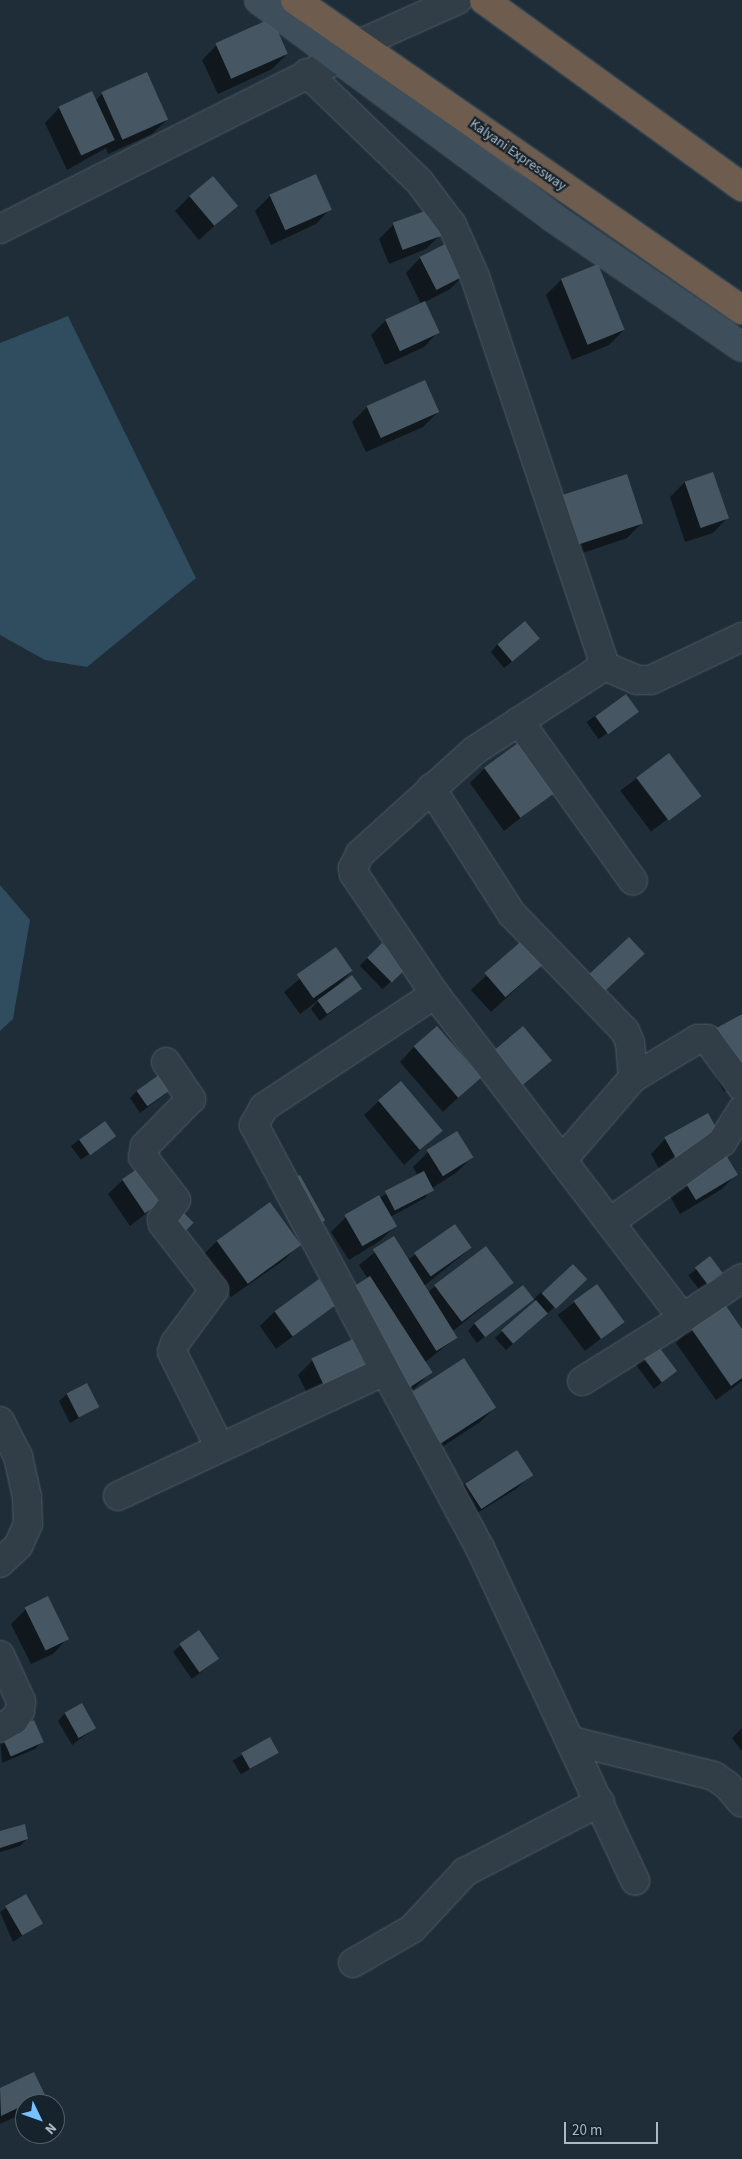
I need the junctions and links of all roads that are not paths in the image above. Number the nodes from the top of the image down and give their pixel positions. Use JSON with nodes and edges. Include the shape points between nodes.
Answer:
{"nodes":[{"id":1,"x":259,"y":0,"type":"edge"},
{"id":2,"x":295,"y":0,"type":"edge"},
{"id":3,"x":458,"y":0,"type":"edge"},
{"id":4,"x":484,"y":0,"type":"edge"},
{"id":5,"x":348,"y":52,"type":"junction"},
{"id":6,"x":307,"y":73,"type":"junction"},
{"id":7,"x":742,"y":187,"type":"edge"},
{"id":8,"x":0,"y":229,"type":"edge"},
{"id":9,"x":742,"y":310,"type":"edge"},
{"id":10,"x":742,"y":347,"type":"edge"},
{"id":11,"x":742,"y":637,"type":"edge"},
{"id":12,"x":602,"y":665,"type":"junction"},
{"id":13,"x":519,"y":721,"type":"junction"},
{"id":14,"x":431,"y":788,"type":"junction"},
{"id":15,"x":633,"y":881,"type":"dead end"},
{"id":16,"x":435,"y":994,"type":"junction"},
{"id":17,"x":166,"y":1062,"type":"dead end"},
{"id":18,"x":633,"y":1078,"type":"junction"},
{"id":19,"x":742,"y":1087,"type":"edge"},
{"id":20,"x":742,"y":1110,"type":"edge"},
{"id":21,"x":563,"y":1160,"type":"junction"},
{"id":22,"x":610,"y":1222,"type":"junction"},
{"id":23,"x":742,"y":1278,"type":"edge"},
{"id":24,"x":683,"y":1318,"type":"junction"},
{"id":25,"x":385,"y":1371,"type":"junction"},
{"id":26,"x":582,"y":1381,"type":"dead end"},
{"id":27,"x":0,"y":1420,"type":"edge"},
{"id":28,"x":220,"y":1448,"type":"junction"},
{"id":29,"x":118,"y":1496,"type":"dead end"},
{"id":30,"x":0,"y":1563,"type":"edge"},
{"id":31,"x":0,"y":1655,"type":"edge"},
{"id":32,"x":0,"y":1728,"type":"edge"},
{"id":33,"x":572,"y":1741,"type":"junction"},
{"id":34,"x":600,"y":1802,"type":"junction"},
{"id":35,"x":742,"y":1803,"type":"edge"},
{"id":36,"x":636,"y":1881,"type":"dead end"},
{"id":37,"x":353,"y":1963,"type":"dead end"}],
"edges":[{"from":1,"to":5,"type":"street"},
{"from":2,"to":5,"type":"highway","name":"Kalyani Expressway"},
{"from":3,"to":5,"type":"street"},
{"from":4,"to":7,"type":"highway"},
{"from":5,"to":6,"type":"street"},
{"from":5,"to":9,"type":"highway","name":"Kalyani Expressway"},
{"from":5,"to":10,"type":"street","via":[[552,217]]},
{"from":6,"to":8,"type":"street"},
{"from":6,"to":12,"type":"street","via":[[419,182],[452,225],[475,277],[600,647]]},
{"from":11,"to":12,"type":"street","via":[[651,680],[637,680]]},
{"from":12,"to":13,"type":"street"},
{"from":13,"to":14,"type":"street","via":[[475,750]]},
{"from":13,"to":15,"type":"street"},
{"from":14,"to":16,"type":"street","via":[[360,854],[354,874]]},
{"from":14,"to":18,"type":"street","via":[[512,914],[625,1031],[630,1043]]},
{"from":16,"to":21,"type":"street"},
{"from":16,"to":25,"type":"street","via":[[264,1107],[255,1120],[256,1129]]},
{"from":17,"to":28,"type":"street","via":[[191,1099],[145,1146],[143,1156],[176,1200],[162,1219],[163,1224],[214,1290],[175,1343],[172,1352]]},
{"from":18,"to":19,"type":"street","via":[[703,1038],[707,1039]]},
{"from":18,"to":21,"type":"street"},
{"from":20,"to":22,"type":"street","via":[[722,1142]]},
{"from":21,"to":22,"type":"street"},
{"from":22,"to":24,"type":"street"},
{"from":23,"to":24,"type":"street"},
{"from":24,"to":26,"type":"street"},
{"from":25,"to":28,"type":"street"},
{"from":25,"to":33,"type":"street","via":[[465,1517]]},
{"from":27,"to":30,"type":"street","via":[[18,1456],[28,1524],[18,1546]]},
{"from":28,"to":29,"type":"street"},
{"from":31,"to":32,"type":"street","via":[[21,1701],[20,1711],[14,1720]]},
{"from":33,"to":34,"type":"street"},
{"from":33,"to":35,"type":"street","via":[[714,1776],[728,1785]]},
{"from":34,"to":36,"type":"street"},
{"from":34,"to":37,"type":"street","via":[[465,1872],[412,1929]]}]}
